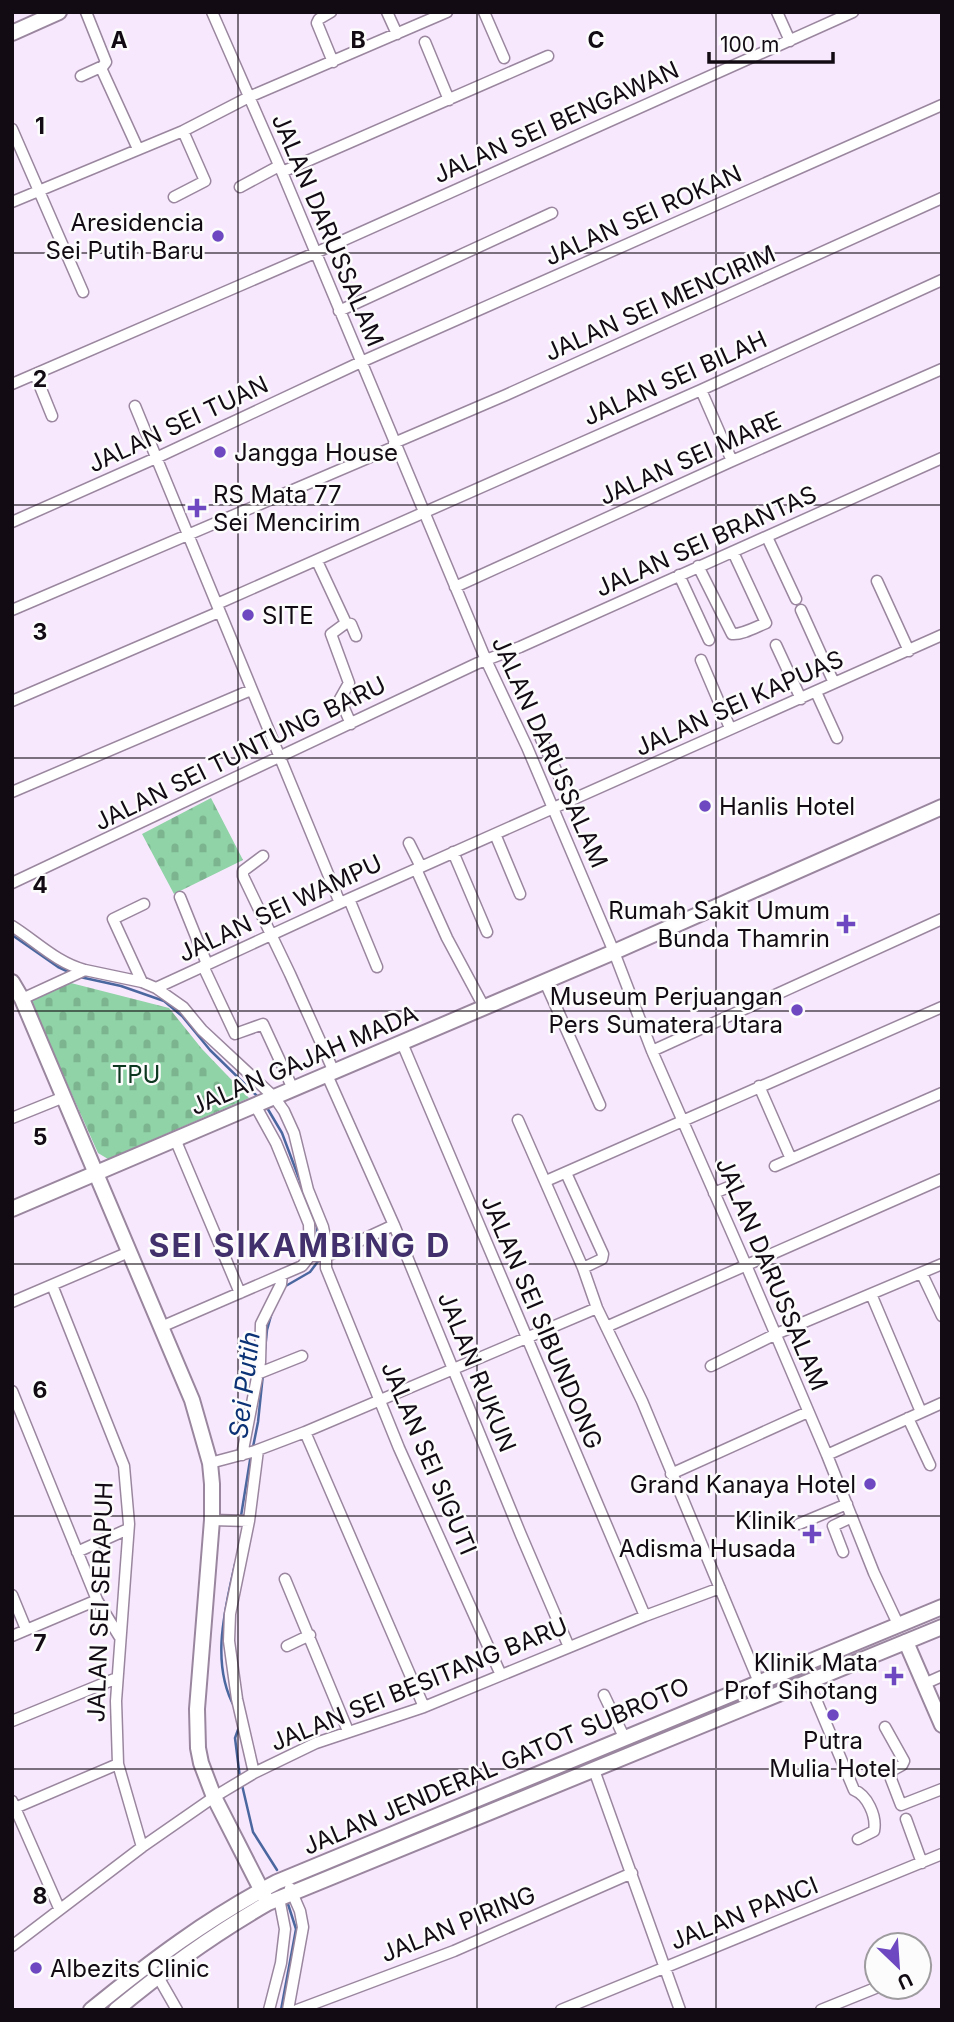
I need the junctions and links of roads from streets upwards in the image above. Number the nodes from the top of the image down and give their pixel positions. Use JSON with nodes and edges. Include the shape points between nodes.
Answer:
{"nodes":[{"id":1,"x":59,"y":12,"type":"edge"},
{"id":2,"x":86,"y":12,"type":"edge"},
{"id":3,"x":212,"y":12,"type":"edge"},
{"id":4,"x":331,"y":12,"type":"edge"},
{"id":5,"x":387,"y":12,"type":"edge"},
{"id":6,"x":447,"y":12,"type":"edge"},
{"id":7,"x":484,"y":12,"type":"edge"},
{"id":8,"x":777,"y":12,"type":"edge"},
{"id":9,"x":853,"y":12,"type":"edge"},
{"id":10,"x":434,"y":15,"type":"edge"},
{"id":11,"x":12,"y":33,"type":"edge"},
{"id":12,"x":397,"y":34,"type":"junction"},
{"id":13,"x":790,"y":41,"type":"junction"},
{"id":14,"x":425,"y":42,"type":"dead end"},
{"id":15,"x":548,"y":57,"type":"dead end"},
{"id":16,"x":504,"y":58,"type":"dead end"},
{"id":17,"x":333,"y":62,"type":"junction"},
{"id":18,"x":101,"y":68,"type":"junction"},
{"id":19,"x":81,"y":76,"type":"dead end"},
{"id":20,"x":249,"y":97,"type":"junction"},
{"id":21,"x":449,"y":100,"type":"junction"},
{"id":22,"x":942,"y":106,"type":"edge"},
{"id":23,"x":12,"y":128,"type":"edge"},
{"id":24,"x":183,"y":131,"type":"junction"},
{"id":25,"x":138,"y":149,"type":"junction"},
{"id":26,"x":281,"y":169,"type":"junction"},
{"id":27,"x":240,"y":187,"type":"dead end"},
{"id":28,"x":38,"y":191,"type":"junction"},
{"id":29,"x":174,"y":197,"type":"dead end"},
{"id":30,"x":942,"y":198,"type":"edge"},
{"id":31,"x":12,"y":202,"type":"edge"},
{"id":32,"x":552,"y":214,"type":"dead end"},
{"id":33,"x":315,"y":253,"type":"junction"},
{"id":34,"x":942,"y":280,"type":"edge"},
{"id":35,"x":83,"y":292,"type":"dead end"},
{"id":36,"x":339,"y":311,"type":"junction"},
{"id":37,"x":360,"y":362,"type":"junction"},
{"id":38,"x":942,"y":369,"type":"edge"},
{"id":39,"x":36,"y":374,"type":"junction"},
{"id":40,"x":12,"y":384,"type":"edge"},
{"id":41,"x":701,"y":390,"type":"junction"},
{"id":42,"x":135,"y":406,"type":"dead end"},
{"id":43,"x":52,"y":416,"type":"dead end"},
{"id":44,"x":395,"y":445,"type":"junction"},
{"id":45,"x":156,"y":458,"type":"junction"},
{"id":46,"x":942,"y":458,"type":"edge"},
{"id":47,"x":732,"y":461,"type":"junction"},
{"id":48,"x":424,"y":513,"type":"junction"},
{"id":49,"x":12,"y":523,"type":"edge"},
{"id":50,"x":187,"y":535,"type":"junction"},
{"id":51,"x":767,"y":537,"type":"junction"},
{"id":52,"x":733,"y":552,"type":"junction"},
{"id":53,"x":317,"y":561,"type":"junction"},
{"id":54,"x":698,"y":566,"type":"junction"},
{"id":55,"x":679,"y":575,"type":"junction"},
{"id":56,"x":877,"y":581,"type":"dead end"},
{"id":57,"x":456,"y":587,"type":"junction"},
{"id":58,"x":796,"y":599,"type":"dead end"},
{"id":59,"x":218,"y":608,"type":"junction"},
{"id":60,"x":12,"y":610,"type":"edge"},
{"id":61,"x":801,"y":610,"type":"dead end"},
{"id":62,"x":346,"y":623,"type":"junction"},
{"id":63,"x":942,"y":635,"type":"edge"},
{"id":64,"x":356,"y":636,"type":"dead end"},
{"id":65,"x":709,"y":640,"type":"dead end"},
{"id":66,"x":776,"y":645,"type":"dead end"},
{"id":67,"x":909,"y":651,"type":"junction"},
{"id":68,"x":486,"y":660,"type":"junction"},
{"id":69,"x":701,"y":660,"type":"dead end"},
{"id":70,"x":834,"y":683,"type":"junction"},
{"id":71,"x":251,"y":690,"type":"junction"},
{"id":72,"x":816,"y":692,"type":"junction"},
{"id":73,"x":801,"y":699,"type":"junction"},
{"id":74,"x":12,"y":701,"type":"edge"},
{"id":75,"x":351,"y":723,"type":"junction"},
{"id":76,"x":730,"y":728,"type":"junction"},
{"id":77,"x":837,"y":738,"type":"dead end"},
{"id":78,"x":541,"y":739,"type":"dead end"},
{"id":79,"x":278,"y":758,"type":"junction"},
{"id":80,"x":12,"y":792,"type":"edge"},
{"id":81,"x":570,"y":800,"type":"junction"},
{"id":82,"x":942,"y":807,"type":"edge"},
{"id":83,"x":553,"y":808,"type":"junction"},
{"id":84,"x":495,"y":834,"type":"junction"},
{"id":85,"x":409,"y":843,"type":"dead end"},
{"id":86,"x":453,"y":852,"type":"junction"},
{"id":87,"x":263,"y":856,"type":"dead end"},
{"id":88,"x":418,"y":868,"type":"junction"},
{"id":89,"x":12,"y":883,"type":"edge"},
{"id":90,"x":520,"y":894,"type":"dead end"},
{"id":91,"x":180,"y":897,"type":"dead end"},
{"id":92,"x":344,"y":901,"type":"junction"},
{"id":93,"x":144,"y":904,"type":"dead end"},
{"id":94,"x":942,"y":919,"type":"edge"},
{"id":95,"x":12,"y":926,"type":"edge"},
{"id":96,"x":487,"y":932,"type":"dead end"},
{"id":97,"x":272,"y":936,"type":"junction"},
{"id":98,"x":614,"y":952,"type":"junction"},
{"id":99,"x":205,"y":965,"type":"junction"},
{"id":100,"x":377,"y":967,"type":"dead end"},
{"id":101,"x":83,"y":971,"type":"junction"},
{"id":102,"x":12,"y":982,"type":"edge"},
{"id":103,"x":142,"y":982,"type":"junction"},
{"id":104,"x":545,"y":982,"type":"junction"},
{"id":105,"x":156,"y":988,"type":"junction"},
{"id":106,"x":22,"y":999,"type":"junction"},
{"id":107,"x":484,"y":1007,"type":"junction"},
{"id":108,"x":942,"y":1007,"type":"edge"},
{"id":109,"x":402,"y":1042,"type":"junction"},
{"id":110,"x":652,"y":1051,"type":"junction"},
{"id":111,"x":330,"y":1073,"type":"junction"},
{"id":112,"x":759,"y":1086,"type":"junction"},
{"id":113,"x":293,"y":1089,"type":"junction"},
{"id":114,"x":942,"y":1093,"type":"edge"},
{"id":115,"x":64,"y":1097,"type":"junction"},
{"id":116,"x":265,"y":1101,"type":"junction"},
{"id":117,"x":600,"y":1105,"type":"dead end"},
{"id":118,"x":12,"y":1118,"type":"edge"},
{"id":119,"x":682,"y":1119,"type":"junction"},
{"id":120,"x":518,"y":1120,"type":"dead end"},
{"id":121,"x":175,"y":1139,"type":"junction"},
{"id":122,"x":791,"y":1159,"type":"junction"},
{"id":123,"x":775,"y":1167,"type":"dead end"},
{"id":124,"x":566,"y":1173,"type":"junction"},
{"id":125,"x":95,"y":1174,"type":"junction"},
{"id":126,"x":942,"y":1179,"type":"edge"},
{"id":127,"x":546,"y":1181,"type":"junction"},
{"id":128,"x":736,"y":1184,"type":"dead end"},
{"id":129,"x":714,"y":1193,"type":"junction"},
{"id":130,"x":12,"y":1209,"type":"edge"},
{"id":131,"x":394,"y":1225,"type":"junction"},
{"id":132,"x":129,"y":1252,"type":"junction"},
{"id":133,"x":318,"y":1256,"type":"junction"},
{"id":134,"x":942,"y":1264,"type":"edge"},
{"id":135,"x":746,"y":1265,"type":"junction"},
{"id":136,"x":583,"y":1268,"type":"junction"},
{"id":137,"x":922,"y":1274,"type":"junction"},
{"id":138,"x":282,"y":1275,"type":"junction"},
{"id":139,"x":52,"y":1284,"type":"junction"},
{"id":140,"x":240,"y":1293,"type":"junction"},
{"id":141,"x":871,"y":1294,"type":"junction"},
{"id":142,"x":12,"y":1302,"type":"edge"},
{"id":143,"x":597,"y":1308,"type":"junction"},
{"id":144,"x":942,"y":1316,"type":"edge"},
{"id":145,"x":161,"y":1327,"type":"junction"},
{"id":146,"x":606,"y":1327,"type":"junction"},
{"id":147,"x":776,"y":1335,"type":"junction"},
{"id":148,"x":526,"y":1338,"type":"junction"},
{"id":149,"x":302,"y":1356,"type":"dead end"},
{"id":150,"x":711,"y":1366,"type":"dead end"},
{"id":151,"x":453,"y":1369,"type":"junction"},
{"id":152,"x":261,"y":1372,"type":"junction"},
{"id":153,"x":12,"y":1391,"type":"edge"},
{"id":154,"x":379,"y":1399,"type":"junction"},
{"id":155,"x":942,"y":1403,"type":"edge"},
{"id":156,"x":808,"y":1412,"type":"junction"},
{"id":157,"x":921,"y":1412,"type":"junction"},
{"id":158,"x":908,"y":1418,"type":"junction"},
{"id":159,"x":305,"y":1432,"type":"junction"},
{"id":160,"x":250,"y":1452,"type":"junction"},
{"id":161,"x":827,"y":1455,"type":"junction"},
{"id":162,"x":210,"y":1463,"type":"junction"},
{"id":163,"x":930,"y":1465,"type":"dead end"},
{"id":164,"x":671,"y":1474,"type":"junction"},
{"id":165,"x":847,"y":1504,"type":"junction"},
{"id":166,"x":852,"y":1517,"type":"junction"},
{"id":167,"x":212,"y":1520,"type":"junction"},
{"id":168,"x":243,"y":1520,"type":"junction"},
{"id":169,"x":799,"y":1524,"type":"dead end"},
{"id":170,"x":128,"y":1529,"type":"junction"},
{"id":171,"x":77,"y":1552,"type":"junction"},
{"id":172,"x":843,"y":1552,"type":"dead end"},
{"id":173,"x":285,"y":1579,"type":"dead end"},
{"id":174,"x":720,"y":1588,"type":"junction"},
{"id":175,"x":12,"y":1595,"type":"edge"},
{"id":176,"x":97,"y":1600,"type":"junction"},
{"id":177,"x":942,"y":1607,"type":"edge"},
{"id":178,"x":645,"y":1616,"type":"junction"},
{"id":179,"x":898,"y":1624,"type":"junction"},
{"id":180,"x":942,"y":1628,"type":"edge"},
{"id":181,"x":26,"y":1629,"type":"junction"},
{"id":182,"x":310,"y":1635,"type":"junction"},
{"id":183,"x":12,"y":1636,"type":"edge"},
{"id":184,"x":119,"y":1637,"type":"junction"},
{"id":185,"x":906,"y":1642,"type":"junction"},
{"id":186,"x":287,"y":1646,"type":"dead end"},
{"id":187,"x":569,"y":1647,"type":"junction"},
{"id":188,"x":501,"y":1675,"type":"junction"},
{"id":189,"x":942,"y":1676,"type":"edge"},
{"id":190,"x":117,"y":1678,"type":"junction"},
{"id":191,"x":760,"y":1683,"type":"junction"},
{"id":192,"x":809,"y":1683,"type":"junction"},
{"id":193,"x":924,"y":1684,"type":"junction"},
{"id":194,"x":604,"y":1695,"type":"dead end"},
{"id":195,"x":766,"y":1699,"type":"junction"},
{"id":196,"x":424,"y":1707,"type":"junction"},
{"id":197,"x":12,"y":1721,"type":"edge"},
{"id":198,"x":942,"y":1726,"type":"edge"},
{"id":199,"x":885,"y":1727,"type":"dead end"},
{"id":200,"x":348,"y":1731,"type":"junction"},
{"id":201,"x":624,"y":1737,"type":"junction"},
{"id":202,"x":587,"y":1753,"type":"junction"},
{"id":203,"x":118,"y":1764,"type":"junction"},
{"id":204,"x":594,"y":1770,"type":"junction"},
{"id":205,"x":250,"y":1775,"type":"junction"},
{"id":206,"x":942,"y":1789,"type":"edge"},
{"id":207,"x":214,"y":1797,"type":"junction"},
{"id":208,"x":14,"y":1805,"type":"edge"},
{"id":209,"x":906,"y":1819,"type":"dead end"},
{"id":210,"x":858,"y":1839,"type":"dead end"},
{"id":211,"x":142,"y":1847,"type":"junction"},
{"id":212,"x":942,"y":1854,"type":"edge"},
{"id":213,"x":922,"y":1863,"type":"junction"},
{"id":214,"x":632,"y":1873,"type":"junction"},
{"id":215,"x":285,"y":1878,"type":"junction"},
{"id":216,"x":275,"y":1896,"type":"junction"},
{"id":217,"x":59,"y":1908,"type":"junction"},
{"id":218,"x":12,"y":1946,"type":"edge"},
{"id":219,"x":664,"y":1968,"type":"junction"},
{"id":220,"x":152,"y":1970,"type":"junction"},
{"id":221,"x":863,"y":1993,"type":"edge"},
{"id":222,"x":91,"y":2010,"type":"edge"},
{"id":223,"x":116,"y":2010,"type":"edge"},
{"id":224,"x":177,"y":2010,"type":"edge"},
{"id":225,"x":269,"y":2010,"type":"edge"},
{"id":226,"x":288,"y":2010,"type":"edge"},
{"id":227,"x":298,"y":2010,"type":"edge"},
{"id":228,"x":561,"y":2010,"type":"edge"},
{"id":229,"x":680,"y":2010,"type":"edge"},
{"id":230,"x":821,"y":2010,"type":"edge"}],
"edges":[{"from":1,"to":11,"type":"street"},
{"from":2,"to":18,"type":"street","via":[[106,57]]},
{"from":3,"to":20,"type":"street","name":"JALAN DARUSSALAM"},
{"from":4,"to":17,"type":"street","via":[[317,23]]},
{"from":5,"to":12,"type":"street"},
{"from":6,"to":10,"type":"street"},
{"from":7,"to":16,"type":"street"},
{"from":8,"to":13,"type":"street"},
{"from":9,"to":13,"type":"street","name":"JALAN SEI BENGAWAN"},
{"from":10,"to":12,"type":"street"},
{"from":12,"to":17,"type":"street"},
{"from":13,"to":33,"type":"street","name":"JALAN SEI BENGAWAN"},
{"from":14,"to":21,"type":"street"},
{"from":15,"to":21,"type":"street"},
{"from":17,"to":20,"type":"street"},
{"from":18,"to":19,"type":"street"},
{"from":18,"to":25,"type":"street"},
{"from":20,"to":24,"type":"street"},
{"from":20,"to":26,"type":"street","name":"JALAN DARUSSALAM"},
{"from":21,"to":26,"type":"street"},
{"from":22,"to":37,"type":"street","name":"JALAN SEI ROKAN"},
{"from":23,"to":28,"type":"street"},
{"from":24,"to":25,"type":"street"},
{"from":24,"to":29,"type":"street","via":[[205,181]]},
{"from":25,"to":28,"type":"street"},
{"from":26,"to":27,"type":"street"},
{"from":26,"to":33,"type":"street","name":"JALAN DARUSSALAM"},
{"from":28,"to":31,"type":"street"},
{"from":28,"to":35,"type":"street"},
{"from":30,"to":44,"type":"street","name":"JALAN SEI MENCIRIM"},
{"from":32,"to":36,"type":"street"},
{"from":33,"to":36,"type":"street","name":"JALAN DARUSSALAM"},
{"from":33,"to":39,"type":"street","name":"JALAN SEI BENGAWAN"},
{"from":34,"to":41,"type":"street","name":"JALAN SEI BILAH"},
{"from":36,"to":37,"type":"street","name":"JALAN DARUSSALAM"},
{"from":37,"to":44,"type":"street","name":"JALAN DARUSSALAM"},
{"from":37,"to":45,"type":"street","name":"JALAN SEI TUAN"},
{"from":38,"to":47,"type":"street","name":"JALAN SEI MARE"},
{"from":39,"to":40,"type":"street","name":"JALAN SEI BENGAWAN"},
{"from":39,"to":43,"type":"street"},
{"from":41,"to":47,"type":"street"},
{"from":41,"to":48,"type":"street","name":"JALAN SEI BILAH"},
{"from":42,"to":45,"type":"street"},
{"from":44,"to":48,"type":"street","name":"JALAN DARUSSALAM"},
{"from":44,"to":50,"type":"street","name":"JALAN SEI MENCIRIM"},
{"from":45,"to":49,"type":"street","name":"JALAN SEI TUAN"},
{"from":45,"to":50,"type":"street"},
{"from":46,"to":51,"type":"street","name":"JALAN SEI BRANTAS"},
{"from":47,"to":57,"type":"street","name":"JALAN SEI MARE"},
{"from":48,"to":53,"type":"street","name":"JALAN SEI BILAH"},
{"from":48,"to":57,"type":"street","name":"JALAN DARUSSALAM"},
{"from":50,"to":59,"type":"street"},
{"from":50,"to":60,"type":"street","name":"JALAN SEI MENCIRIM"},
{"from":51,"to":52,"type":"street","name":"JALAN SEI BRANTAS"},
{"from":51,"to":58,"type":"street"},
{"from":52,"to":54,"type":"street","name":"JALAN SEI BRANTAS"},
{"from":52,"to":54,"type":"street","via":[[766,623],[757,627],[732,634]]},
{"from":53,"to":59,"type":"street","name":"JALAN SEI BILAH"},
{"from":53,"to":62,"type":"street"},
{"from":54,"to":55,"type":"street","name":"JALAN SEI BRANTAS"},
{"from":55,"to":65,"type":"street"},
{"from":55,"to":68,"type":"street","name":"JALAN SEI BRANTAS"},
{"from":56,"to":67,"type":"street"},
{"from":57,"to":68,"type":"street","name":"JALAN DARUSSALAM"},
{"from":59,"to":71,"type":"street"},
{"from":59,"to":74,"type":"street","name":"JALAN SEI BILAH"},
{"from":61,"to":70,"type":"street"},
{"from":62,"to":64,"type":"street"},
{"from":62,"to":75,"type":"street","via":[[331,634],[349,683],[340,699]]},
{"from":63,"to":67,"type":"street","name":"JALAN SEI KAPUAS"},
{"from":66,"to":73,"type":"street"},
{"from":67,"to":70,"type":"street","name":"JALAN SEI KAPUAS"},
{"from":68,"to":75,"type":"street","name":"JALAN SEI TUNTUNG BARU"},
{"from":68,"to":83,"type":"street","name":"JALAN DARUSSALAM"},
{"from":69,"to":76,"type":"street"},
{"from":70,"to":72,"type":"street","name":"JALAN SEI KAPUAS"},
{"from":71,"to":79,"type":"street"},
{"from":71,"to":80,"type":"street"},
{"from":72,"to":73,"type":"street","name":"JALAN SEI KAPUAS"},
{"from":72,"to":77,"type":"street"},
{"from":73,"to":76,"type":"street","name":"JALAN SEI KAPUAS"},
{"from":75,"to":79,"type":"street","name":"JALAN SEI TUNTUNG BARU"},
{"from":76,"to":81,"type":"street","name":"JALAN SEI KAPUAS"},
{"from":78,"to":81,"type":"street"},
{"from":79,"to":89,"type":"street","name":"JALAN SEI TUNTUNG BARU"},
{"from":79,"to":92,"type":"street"},
{"from":81,"to":83,"type":"street","name":"JALAN SEI KAPUAS"},
{"from":82,"to":98,"type":"street","name":"JALAN GAJAH MADA"},
{"from":83,"to":84,"type":"street","name":"JALAN SEI WAMPU"},
{"from":83,"to":98,"type":"street","name":"JALAN DARUSSALAM"},
{"from":84,"to":86,"type":"street","name":"JALAN SEI WAMPU"},
{"from":84,"to":90,"type":"street"},
{"from":85,"to":88,"type":"street"},
{"from":86,"to":88,"type":"street","name":"JALAN SEI WAMPU"},
{"from":86,"to":96,"type":"street"},
{"from":87,"to":97,"type":"street","name":"JALAN RUKUN","via":[[242,873]]},
{"from":88,"to":92,"type":"street","name":"JALAN SEI WAMPU"},
{"from":88,"to":107,"type":"street","via":[[447,938]]},
{"from":91,"to":99,"type":"street"},
{"from":92,"to":97,"type":"street","name":"JALAN SEI WAMPU"},
{"from":92,"to":100,"type":"street"},
{"from":93,"to":103,"type":"street","via":[[113,919]]},
{"from":94,"to":110,"type":"street"},
{"from":95,"to":101,"type":"street","name":"JALAN SEI WAMPU"},
{"from":97,"to":99,"type":"street","name":"JALAN SEI WAMPU"},
{"from":97,"to":111,"type":"street","name":"JALAN RUKUN"},
{"from":98,"to":104,"type":"street","name":"JALAN GAJAH MADA"},
{"from":98,"to":110,"type":"street","name":"JALAN DARUSSALAM"},
{"from":99,"to":105,"type":"street","name":"JALAN SEI WAMPU"},
{"from":99,"to":113,"type":"street","via":[[235,1034],[264,1025]]},
{"from":101,"to":103,"type":"street","name":"JALAN SEI WAMPU"},
{"from":101,"to":106,"type":"street"},
{"from":102,"to":106,"type":"street"},
{"from":103,"to":105,"type":"street","name":"JALAN SEI WAMPU"},
{"from":104,"to":107,"type":"street","name":"JALAN GAJAH MADA"},
{"from":104,"to":117,"type":"street"},
{"from":105,"to":116,"type":"street","via":[[183,1007]]},
{"from":106,"to":115,"type":"street"},
{"from":107,"to":109,"type":"street","name":"JALAN GAJAH MADA"},
{"from":108,"to":112,"type":"street"},
{"from":109,"to":111,"type":"street","name":"JALAN GAJAH MADA"},
{"from":109,"to":148,"type":"street","name":"JALAN SEI SIBUNDONG"},
{"from":110,"to":119,"type":"street","name":"JALAN DARUSSALAM"},
{"from":111,"to":113,"type":"street","name":"JALAN GAJAH MADA"},
{"from":111,"to":131,"type":"street","name":"JALAN RUKUN"},
{"from":112,"to":119,"type":"street"},
{"from":112,"to":122,"type":"street"},
{"from":113,"to":116,"type":"street","name":"JALAN GAJAH MADA"},
{"from":114,"to":122,"type":"street"},
{"from":115,"to":118,"type":"street"},
{"from":115,"to":125,"type":"street"},
{"from":116,"to":121,"type":"street","name":"JALAN GAJAH MADA"},
{"from":116,"to":133,"type":"street"},
{"from":116,"to":133,"type":"street","via":[[294,1133],[327,1241]]},
{"from":119,"to":124,"type":"street"},
{"from":119,"to":129,"type":"street","name":"JALAN DARUSSALAM"},
{"from":120,"to":127,"type":"street"},
{"from":121,"to":125,"type":"street","name":"JALAN GAJAH MADA"},
{"from":121,"to":140,"type":"street"},
{"from":122,"to":123,"type":"street"},
{"from":124,"to":127,"type":"street"},
{"from":124,"to":136,"type":"street","via":[[603,1254],[602,1259]]},
{"from":125,"to":130,"type":"street","name":"JALAN GAJAH MADA"},
{"from":125,"to":132,"type":"street"},
{"from":126,"to":135,"type":"street"},
{"from":127,"to":136,"type":"street"},
{"from":128,"to":129,"type":"street"},
{"from":129,"to":135,"type":"street","name":"JALAN DARUSSALAM"},
{"from":131,"to":133,"type":"street"},
{"from":131,"to":151,"type":"street","name":"JALAN RUKUN"},
{"from":132,"to":139,"type":"street"},
{"from":132,"to":145,"type":"street"},
{"from":133,"to":138,"type":"street"},
{"from":133,"to":154,"type":"street","name":"JALAN SEI SIGUTI"},
{"from":134,"to":137,"type":"street"},
{"from":135,"to":146,"type":"street"},
{"from":135,"to":147,"type":"street","name":"JALAN DARUSSALAM"},
{"from":136,"to":143,"type":"street"},
{"from":137,"to":141,"type":"street"},
{"from":137,"to":144,"type":"street"},
{"from":138,"to":140,"type":"street"},
{"from":138,"to":152,"type":"street","via":[[263,1316]]},
{"from":139,"to":142,"type":"street"},
{"from":139,"to":170,"type":"street","name":"JALAN SEI SERAPUH","via":[[124,1466]]},
{"from":140,"to":145,"type":"street"},
{"from":141,"to":147,"type":"street"},
{"from":141,"to":157,"type":"street"},
{"from":143,"to":146,"type":"street"},
{"from":143,"to":148,"type":"street"},
{"from":145,"to":162,"type":"street","via":[[192,1400]]},
{"from":146,"to":164,"type":"street"},
{"from":147,"to":150,"type":"street"},
{"from":147,"to":156,"type":"street","name":"JALAN DARUSSALAM"},
{"from":148,"to":151,"type":"street"},
{"from":148,"to":178,"type":"street","name":"JALAN SEI SIBUNDONG"},
{"from":149,"to":152,"type":"street"},
{"from":151,"to":154,"type":"street"},
{"from":151,"to":187,"type":"street","name":"JALAN RUKUN"},
{"from":152,"to":160,"type":"street"},
{"from":153,"to":171,"type":"street"},
{"from":154,"to":159,"type":"street"},
{"from":154,"to":188,"type":"street","name":"JALAN SEI SIGUTI"},
{"from":155,"to":157,"type":"street"},
{"from":156,"to":161,"type":"street","name":"JALAN DARUSSALAM"},
{"from":156,"to":164,"type":"street"},
{"from":157,"to":158,"type":"street"},
{"from":158,"to":161,"type":"street"},
{"from":158,"to":163,"type":"street"},
{"from":159,"to":160,"type":"street"},
{"from":159,"to":196,"type":"street"},
{"from":160,"to":162,"type":"street"},
{"from":160,"to":168,"type":"street","via":[[250,1498]]},
{"from":161,"to":165,"type":"street","name":"JALAN DARUSSALAM"},
{"from":162,"to":167,"type":"street"},
{"from":164,"to":174,"type":"street"},
{"from":165,"to":166,"type":"street","name":"JALAN DARUSSALAM"},
{"from":165,"to":169,"type":"street"},
{"from":166,"to":172,"type":"street","via":[[833,1526]]},
{"from":166,"to":179,"type":"street","name":"JALAN DARUSSALAM"},
{"from":167,"to":168,"type":"street"},
{"from":167,"to":207,"type":"street","via":[[197,1732],[201,1763]]},
{"from":168,"to":205,"type":"street","via":[[229,1642]]},
{"from":170,"to":171,"type":"street"},
{"from":170,"to":184,"type":"street","name":"JALAN SEI SERAPUH"},
{"from":171,"to":176,"type":"street"},
{"from":173,"to":182,"type":"street"},
{"from":174,"to":178,"type":"street","name":"JALAN SEI BESITANG BARU"},
{"from":174,"to":191,"type":"street"},
{"from":175,"to":181,"type":"street"},
{"from":176,"to":181,"type":"street"},
{"from":176,"to":184,"type":"street"},
{"from":177,"to":179,"type":"street","name":"JALAN JENDERAL GATOT SUBROTO"},
{"from":178,"to":187,"type":"street","name":"JALAN SEI BESITANG BARU"},
{"from":179,"to":185,"type":"street"},
{"from":179,"to":191,"type":"street","name":"JALAN JENDERAL GATOT SUBROTO"},
{"from":180,"to":185,"type":"street","name":"JALAN JENDERAL GATOT SUBROTO"},
{"from":181,"to":183,"type":"street"},
{"from":182,"to":186,"type":"street"},
{"from":182,"to":200,"type":"street"},
{"from":184,"to":190,"type":"street","name":"JALAN SEI SERAPUH"},
{"from":185,"to":192,"type":"street","name":"JALAN JENDERAL GATOT SUBROTO"},
{"from":185,"to":193,"type":"street"},
{"from":187,"to":188,"type":"street","name":"JALAN SEI BESITANG BARU"},
{"from":188,"to":196,"type":"street","name":"JALAN SEI BESITANG BARU"},
{"from":189,"to":193,"type":"street"},
{"from":190,"to":197,"type":"street"},
{"from":190,"to":203,"type":"street","name":"JALAN SEI SERAPUH"},
{"from":191,"to":195,"type":"street"},
{"from":191,"to":201,"type":"street","name":"JALAN JENDERAL GATOT SUBROTO"},
{"from":192,"to":195,"type":"street","name":"JALAN JENDERAL GATOT SUBROTO"},
{"from":192,"to":210,"type":"street","via":[[853,1790],[865,1797],[876,1826]]},
{"from":193,"to":198,"type":"street"},
{"from":194,"to":201,"type":"street"},
{"from":195,"to":204,"type":"street","name":"JALAN JENDERAL GATOT SUBROTO"},
{"from":196,"to":200,"type":"street","name":"JALAN SEI BESITANG BARU"},
{"from":199,"to":206,"type":"street","via":[[904,1761],[891,1772],[901,1805]]},
{"from":200,"to":205,"type":"street","name":"JALAN SEI BESITANG BARU"},
{"from":201,"to":202,"type":"street","name":"JALAN JENDERAL GATOT SUBROTO"},
{"from":202,"to":204,"type":"street"},
{"from":202,"to":215,"type":"street","name":"JALAN JENDERAL GATOT SUBROTO"},
{"from":203,"to":208,"type":"street"},
{"from":203,"to":211,"type":"street","name":"JALAN SEI SERAPUH"},
{"from":204,"to":214,"type":"street"},
{"from":204,"to":216,"type":"street","name":"JALAN JENDERAL GATOT SUBROTO"},
{"from":205,"to":207,"type":"street","name":"JALAN SEI BESITANG BARU"},
{"from":207,"to":211,"type":"street","name":"JALAN SEI BESITANG BARU"},
{"from":207,"to":216,"type":"street"},
{"from":208,"to":217,"type":"street"},
{"from":209,"to":213,"type":"street"},
{"from":211,"to":217,"type":"street","name":"JALAN SEI BESITANG BARU"},
{"from":212,"to":213,"type":"street","name":"JALAN PANCI"},
{"from":213,"to":219,"type":"street","name":"JALAN PANCI"},
{"from":214,"to":219,"type":"street"},
{"from":214,"to":227,"type":"street","name":"JALAN PIRING","via":[[454,1951]]},
{"from":215,"to":216,"type":"street","name":"JALAN JENDERAL GATOT SUBROTO"},
{"from":215,"to":216,"type":"street"},
{"from":216,"to":220,"type":"street","name":"JALAN JENDERAL GATOT SUBROTO"},
{"from":216,"to":225,"type":"street","via":[[285,1929]]},
{"from":216,"to":226,"type":"street","via":[[300,1911],[303,1927]]},
{"from":217,"to":218,"type":"street","name":"JALAN SEI BESITANG BARU"},
{"from":219,"to":228,"type":"street","name":"JALAN PANCI"},
{"from":219,"to":229,"type":"street"},
{"from":220,"to":222,"type":"street","name":"JALAN JENDERAL GATOT SUBROTO"},
{"from":220,"to":223,"type":"street","name":"JALAN JENDERAL GATOT SUBROTO"},
{"from":220,"to":224,"type":"street"},
{"from":221,"to":230,"type":"street"}]}
